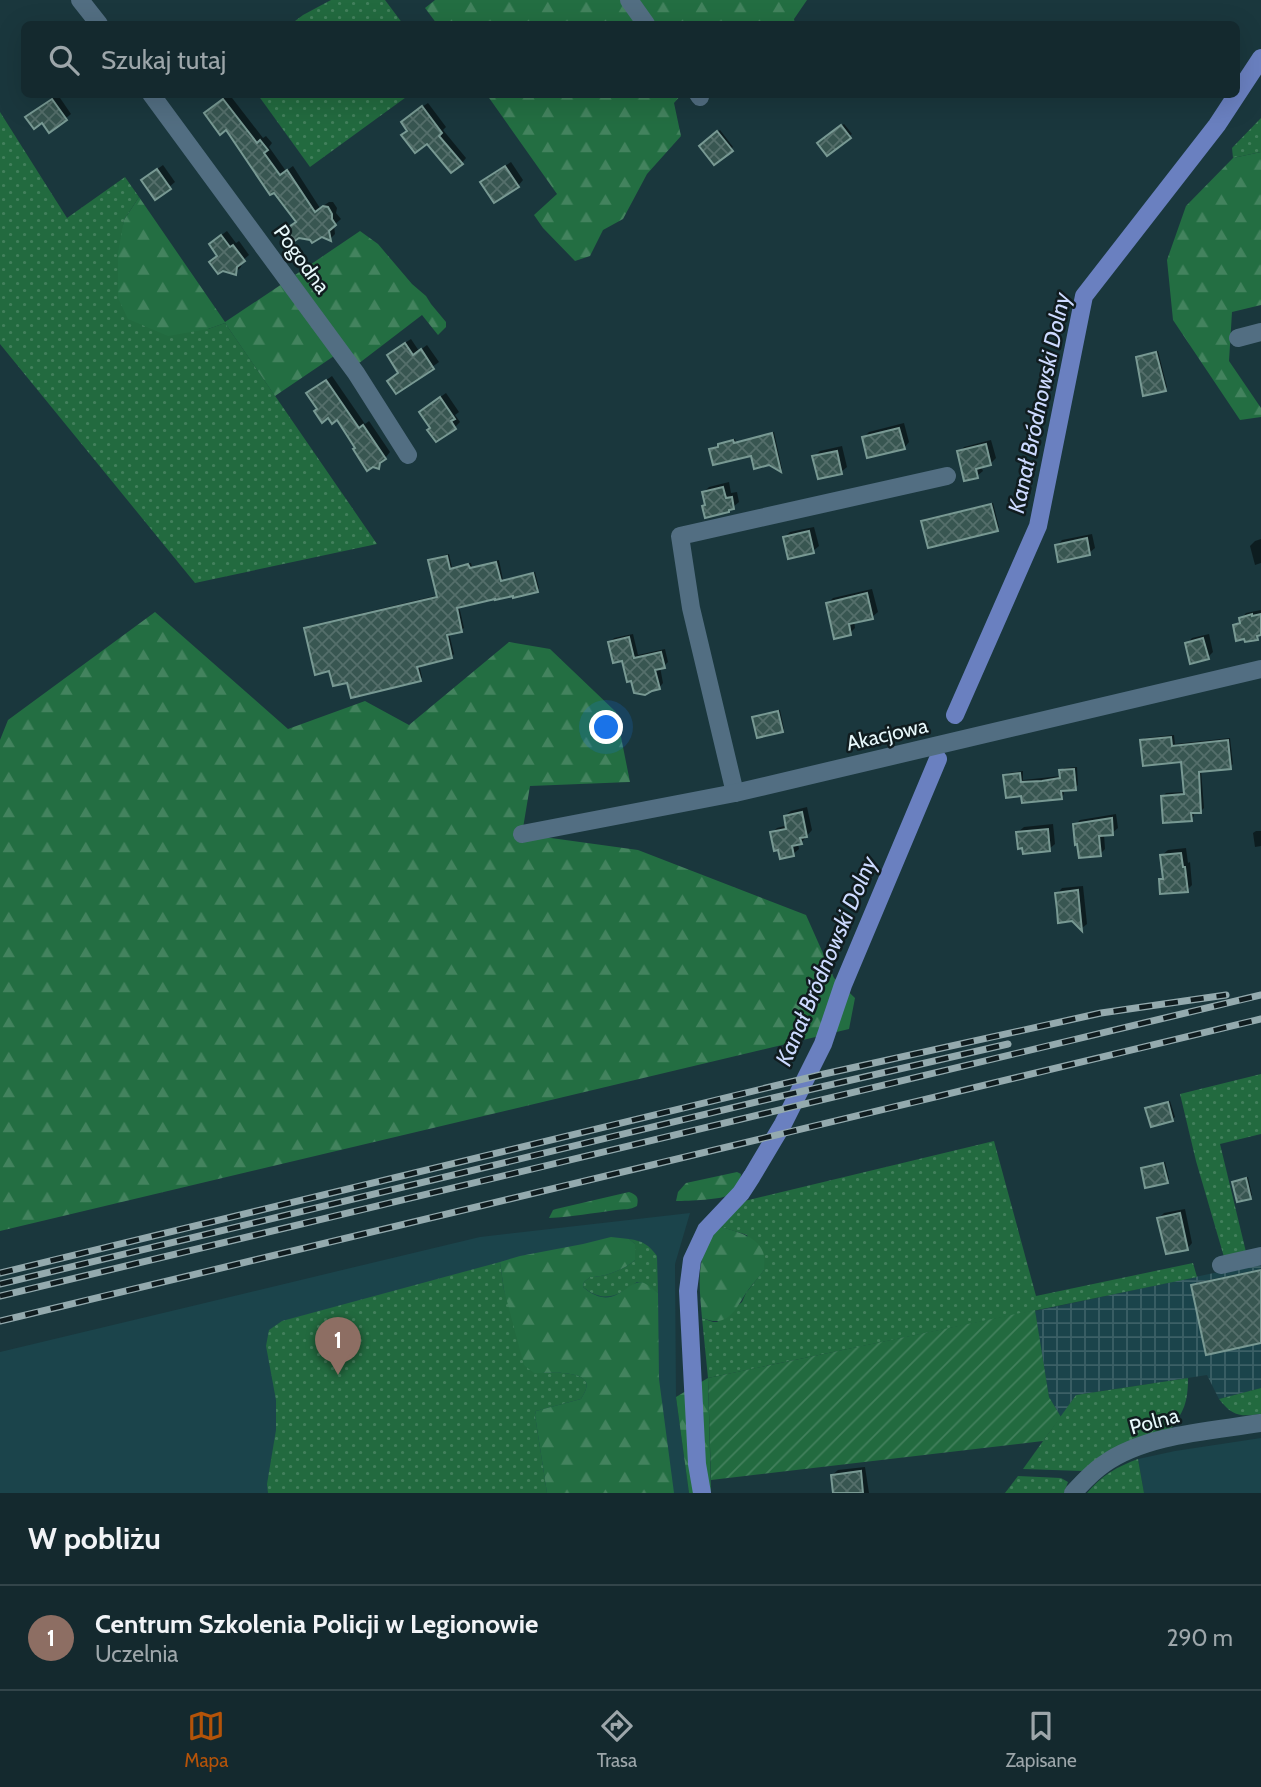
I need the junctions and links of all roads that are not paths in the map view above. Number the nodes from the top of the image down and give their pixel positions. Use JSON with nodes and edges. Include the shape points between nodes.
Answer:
{"nodes":[{"id":1,"x":80,"y":0,"type":"edge"},
{"id":2,"x":629,"y":0,"type":"edge"},
{"id":3,"x":97,"y":21,"type":"edge"},
{"id":4,"x":644,"y":21,"type":"edge"},
{"id":5,"x":154,"y":98,"type":"edge"},
{"id":6,"x":1261,"y":332,"type":"edge"},
{"id":7,"x":1238,"y":338,"type":"dead end"},
{"id":8,"x":408,"y":455,"type":"dead end"},
{"id":9,"x":947,"y":476,"type":"dead end"},
{"id":10,"x":1261,"y":669,"type":"edge"},
{"id":11,"x":735,"y":793,"type":"junction"},
{"id":12,"x":522,"y":834,"type":"dead end"},
{"id":13,"x":1261,"y":1256,"type":"edge"},
{"id":14,"x":1221,"y":1265,"type":"dead end"},
{"id":15,"x":1261,"y":1423,"type":"edge"},
{"id":16,"x":1073,"y":1493,"type":"edge"}],
"edges":[{"from":1,"to":3,"type":"street"},
{"from":2,"to":4,"type":"street"},
{"from":5,"to":8,"type":"street","name":"Pogodna","via":[[356,373]]},
{"from":6,"to":7,"type":"street"},
{"from":9,"to":11,"type":"street","via":[[680,536],[691,608]]},
{"from":10,"to":11,"type":"street","name":"Akacjowa"},
{"from":11,"to":12,"type":"street","name":"Akacjowa"},
{"from":13,"to":14,"type":"street"},
{"from":15,"to":16,"type":"street","name":"Polna","via":[[1159,1440],[1129,1451],[1107,1462]]}]}
